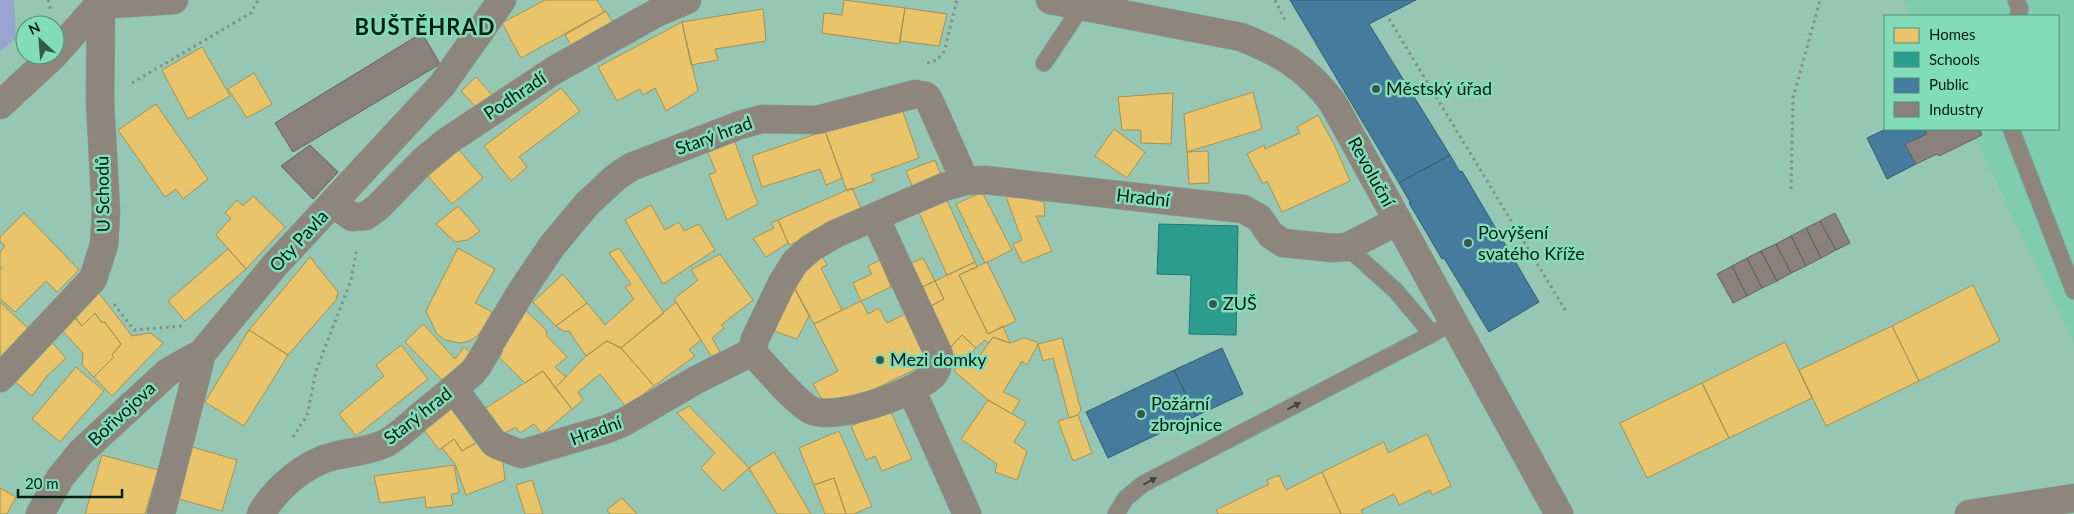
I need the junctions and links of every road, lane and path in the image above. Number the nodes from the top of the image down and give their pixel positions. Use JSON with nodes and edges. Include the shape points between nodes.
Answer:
{"nodes":[{"id":1,"x":258,"y":0,"type":"edge"},
{"id":2,"x":502,"y":0,"type":"edge"},
{"id":3,"x":687,"y":0,"type":"edge"},
{"id":4,"x":1050,"y":0,"type":"edge"},
{"id":5,"x":1820,"y":0,"type":"edge"},
{"id":6,"x":2016,"y":0,"type":"edge"},
{"id":7,"x":99,"y":1,"type":"edge"},
{"id":8,"x":164,"y":1,"type":"edge"},
{"id":9,"x":957,"y":1,"type":"edge"},
{"id":10,"x":1082,"y":6,"type":"junction"},
{"id":11,"x":2018,"y":15,"type":"edge"},
{"id":12,"x":1389,"y":19,"type":"dead end"},
{"id":13,"x":65,"y":41,"type":"edge"},
{"id":14,"x":1044,"y":62,"type":"dead end"},
{"id":15,"x":42,"y":65,"type":"edge"},
{"id":16,"x":919,"y":66,"type":"dead end"},
{"id":17,"x":100,"y":102,"type":"junction"},
{"id":18,"x":0,"y":105,"type":"edge"},
{"id":19,"x":2011,"y":130,"type":"edge"},
{"id":20,"x":965,"y":181,"type":"junction"},
{"id":21,"x":1791,"y":189,"type":"dead end"},
{"id":22,"x":334,"y":204,"type":"junction"},
{"id":23,"x":875,"y":217,"type":"junction"},
{"id":24,"x":361,"y":218,"type":"junction"},
{"id":25,"x":1398,"y":221,"type":"junction"},
{"id":26,"x":1347,"y":248,"type":"junction"},
{"id":27,"x":2074,"y":291,"type":"edge"},
{"id":28,"x":110,"y":300,"type":"dead end"},
{"id":29,"x":1567,"y":313,"type":"dead end"},
{"id":30,"x":188,"y":326,"type":"dead end"},
{"id":31,"x":1443,"y":328,"type":"junction"},
{"id":32,"x":752,"y":352,"type":"junction"},
{"id":33,"x":202,"y":353,"type":"junction"},
{"id":34,"x":0,"y":378,"type":"edge"},
{"id":35,"x":454,"y":389,"type":"junction"},
{"id":36,"x":911,"y":389,"type":"junction"},
{"id":37,"x":292,"y":438,"type":"dead end"},
{"id":38,"x":2074,"y":498,"type":"edge"},
{"id":39,"x":40,"y":514,"type":"edge"},
{"id":40,"x":161,"y":514,"type":"edge"},
{"id":41,"x":261,"y":514,"type":"edge"},
{"id":42,"x":967,"y":514,"type":"edge"},
{"id":43,"x":1116,"y":514,"type":"edge"},
{"id":44,"x":1559,"y":514,"type":"edge"},
{"id":45,"x":1969,"y":514,"type":"edge"}],
"edges":[{"from":1,"to":17,"type":"path","via":[[251,13]]},
{"from":2,"to":22,"type":"street","name":"Oty Pavla","via":[[442,85]]},
{"from":3,"to":24,"type":"street","name":"Podhradí","via":[[647,18],[553,71],[446,142],[372,213]]},
{"from":4,"to":10,"type":"street","name":"Revoluční"},
{"from":5,"to":21,"type":"path","via":[[1793,98]]},
{"from":6,"to":11,"type":"lane","via":[[2020,9]]},
{"from":7,"to":8,"type":"street","via":[[114,4]]},
{"from":7,"to":13,"type":"street"},
{"from":7,"to":17,"type":"street","name":"U Schodů"},
{"from":9,"to":16,"type":"path","via":[[944,52],[937,60]]},
{"from":10,"to":14,"type":"lane"},
{"from":10,"to":25,"type":"street","name":"Revoluční","via":[[1241,37],[1296,64],[1333,103]]},
{"from":12,"to":29,"type":"path"},
{"from":15,"to":18,"type":"street"},
{"from":17,"to":34,"type":"street","name":"U Schodů","via":[[106,212],[104,245],[93,279]]},
{"from":19,"to":27,"type":"lane"},
{"from":20,"to":23,"type":"street","name":"Hradní"},
{"from":20,"to":26,"type":"street","name":"Hradní","via":[[985,180],[1243,209],[1259,218],[1271,235],[1283,243]]},
{"from":20,"to":35,"type":"street","name":"Starý hrad","via":[[930,100],[921,94],[902,96],[817,120],[772,118],[740,125],[642,162],[616,177],[587,204],[552,246],[477,367]]},
{"from":22,"to":24,"type":"street","via":[[349,216]]},
{"from":22,"to":33,"type":"street","name":"Oty Pavla","via":[[275,265]]},
{"from":23,"to":32,"type":"street","name":"Hradní","via":[[822,241],[802,254],[782,283]]},
{"from":23,"to":36,"type":"street","via":[[939,355],[933,375]]},
{"from":24,"to":37,"type":"path","via":[[352,280],[316,372],[307,416]]},
{"from":25,"to":26,"type":"street"},
{"from":25,"to":31,"type":"street","name":"Revoluční"},
{"from":26,"to":31,"type":"lane"},
{"from":28,"to":30,"type":"path","via":[[134,330]]},
{"from":43,"to":31,"type":"lane","one_way":true,"via":[[1126,498],[1144,484]]},
{"from":31,"to":44,"type":"street","name":"Revoluční"},
{"from":32,"to":35,"type":"street","name":"Hradní","via":[[624,422],[522,454],[494,442]]},
{"from":32,"to":36,"type":"street","via":[[804,406],[820,413],[866,407]]},
{"from":33,"to":39,"type":"street","name":"Bořivojova","via":[[168,372],[81,452],[60,478]]},
{"from":33,"to":40,"type":"street","name":"Oty Pavla"},
{"from":35,"to":41,"type":"street","name":"Starý hrad","via":[[385,444],[325,458],[297,474]]},
{"from":36,"to":42,"type":"street"},
{"from":38,"to":45,"type":"street"}]}
